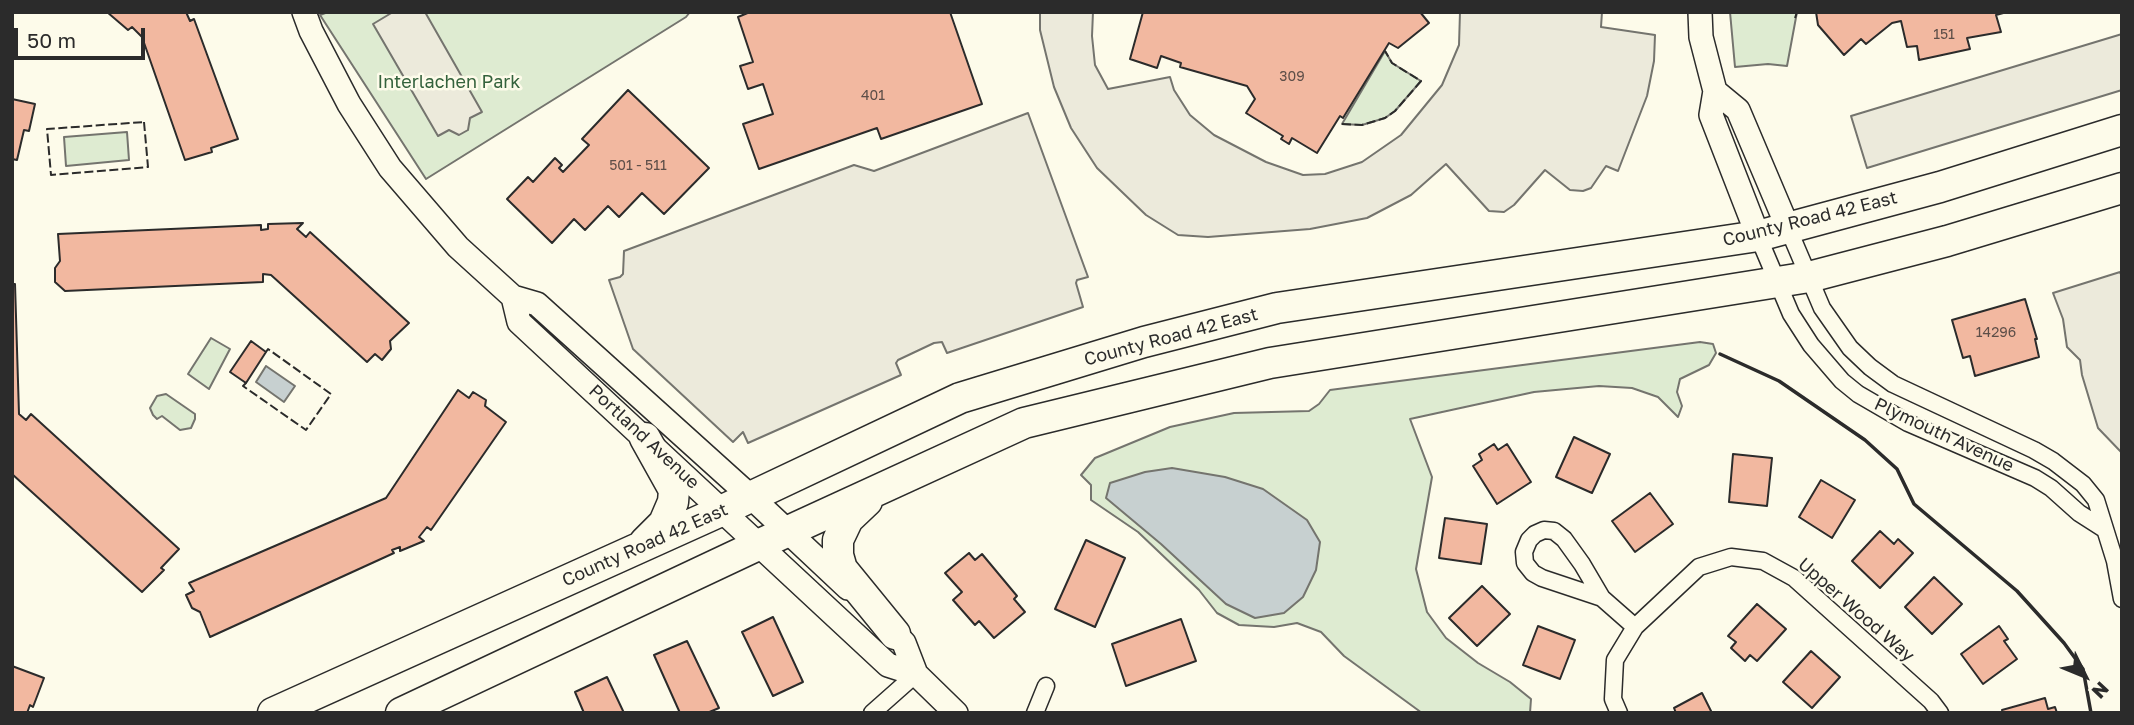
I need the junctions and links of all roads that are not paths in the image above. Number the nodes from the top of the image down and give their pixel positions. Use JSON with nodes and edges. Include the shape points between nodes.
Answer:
{"nodes":[{"id":1,"x":304,"y":12,"type":"edge"},
{"id":2,"x":1700,"y":12,"type":"edge"},
{"id":3,"x":1716,"y":91,"type":"junction"},
{"id":4,"x":2122,"y":131,"type":"edge"},
{"id":5,"x":2122,"y":188,"type":"edge"},
{"id":6,"x":1788,"y":228,"type":"junction"},
{"id":7,"x":1758,"y":236,"type":"junction"},
{"id":8,"x":1809,"y":277,"type":"junction"},
{"id":9,"x":1777,"y":284,"type":"junction"},
{"id":10,"x":513,"y":297,"type":"junction"},
{"id":11,"x":645,"y":438,"type":"junction"},
{"id":12,"x":885,"y":487,"type":"junction"},
{"id":13,"x":751,"y":497,"type":"junction"},
{"id":14,"x":723,"y":510,"type":"junction"},
{"id":15,"x":2104,"y":528,"type":"junction"},
{"id":16,"x":787,"y":532,"type":"junction"},
{"id":17,"x":758,"y":545,"type":"junction"},
{"id":18,"x":639,"y":548,"type":"junction"},
{"id":19,"x":1602,"y":598,"type":"junction"},
{"id":20,"x":2122,"y":599,"type":"edge"},
{"id":21,"x":1635,"y":626,"type":"junction"},
{"id":22,"x":895,"y":635,"type":"junction"},
{"id":23,"x":916,"y":674,"type":"junction"},
{"id":24,"x":1046,"y":686,"type":"dead end"},
{"id":25,"x":273,"y":713,"type":"edge"},
{"id":26,"x":401,"y":713,"type":"edge"},
{"id":27,"x":872,"y":713,"type":"edge"},
{"id":28,"x":957,"y":713,"type":"edge"},
{"id":29,"x":1035,"y":713,"type":"edge"},
{"id":30,"x":1619,"y":713,"type":"edge"},
{"id":31,"x":1940,"y":713,"type":"edge"}],
"edges":[{"from":1,"to":10,"type":"street","name":"Portland Avenue","via":[[349,104],[390,168],[458,247]]},
{"from":2,"to":3,"type":"street","name":"Plymouth Avenue","via":[[1701,37]]},
{"from":3,"to":6,"type":"street","name":"Plymouth Avenue","via":[[1738,110]]},
{"from":3,"to":7,"type":"street","name":"Plymouth Avenue","via":[[1712,115]]},
{"from":4,"to":6,"type":"highway","name":"County Road 42 East"},
{"from":5,"to":8,"type":"highway","via":[[1947,242]]},
{"from":6,"to":7,"type":"highway","name":"County Road 42 East"},
{"from":6,"to":8,"type":"street","name":"Plymouth Avenue"},
{"from":7,"to":9,"type":"street","name":"Plymouth Avenue"},
{"from":7,"to":13,"type":"highway","name":"County Road 42 East","via":[[1277,308],[1155,339],[960,398]]},
{"from":8,"to":9,"type":"highway"},
{"from":8,"to":15,"type":"street","name":"Plymouth Avenue","via":[[1835,329],[1870,367],[1893,384],[2053,461],[2096,500]]},
{"from":9,"to":12,"type":"highway","via":[[1270,363],[1024,423]]},
{"from":9,"to":15,"type":"street","name":"Plymouth Avenue","via":[[1811,345],[1858,394],[1908,423],[2035,478]]},
{"from":10,"to":11,"type":"street","name":"Portland Avenue","via":[[519,322]]},
{"from":10,"to":13,"type":"street","name":"Portland Avenue","via":[[537,304]]},
{"from":11,"to":14,"type":"street","name":"Portland Avenue"},
{"from":11,"to":18,"type":"highway","via":[[674,490],[664,523]]},
{"from":12,"to":16,"type":"highway"},
{"from":12,"to":22,"type":"highway","via":[[848,519],[838,540],[838,555],[842,569]]},
{"from":13,"to":14,"type":"highway","name":"County Road 42 East"},
{"from":13,"to":16,"type":"street","name":"Portland Avenue"},
{"from":14,"to":17,"type":"street","name":"Portland Avenue"},
{"from":14,"to":18,"type":"highway","name":"County Road 42 East"},
{"from":15,"to":20,"type":"street","name":"Plymouth Avenue"},
{"from":16,"to":17,"type":"highway"},
{"from":16,"to":22,"type":"street","name":"Portland Avenue"},
{"from":17,"to":23,"type":"street","name":"Portland Avenue","via":[[888,665]]},
{"from":17,"to":26,"type":"highway"},
{"from":18,"to":25,"type":"highway","name":"County Road 42 East"},
{"from":19,"to":19,"type":"street","via":[[1554,531],[1544,530],[1529,540],[1525,563],[1533,573]]},
{"from":19,"to":21,"type":"street"},
{"from":21,"to":30,"type":"street","name":"Upper Wood Way","via":[[1615,660],[1613,699]]},
{"from":21,"to":31,"type":"street","name":"Upper Wood Way","via":[[1699,567],[1731,557],[1763,561],[1794,578]]},
{"from":22,"to":23,"type":"street","name":"Portland Avenue","via":[[904,643]]},
{"from":23,"to":27,"type":"street"},
{"from":23,"to":28,"type":"street","name":"Portland Avenue"},
{"from":24,"to":29,"type":"street"}]}
